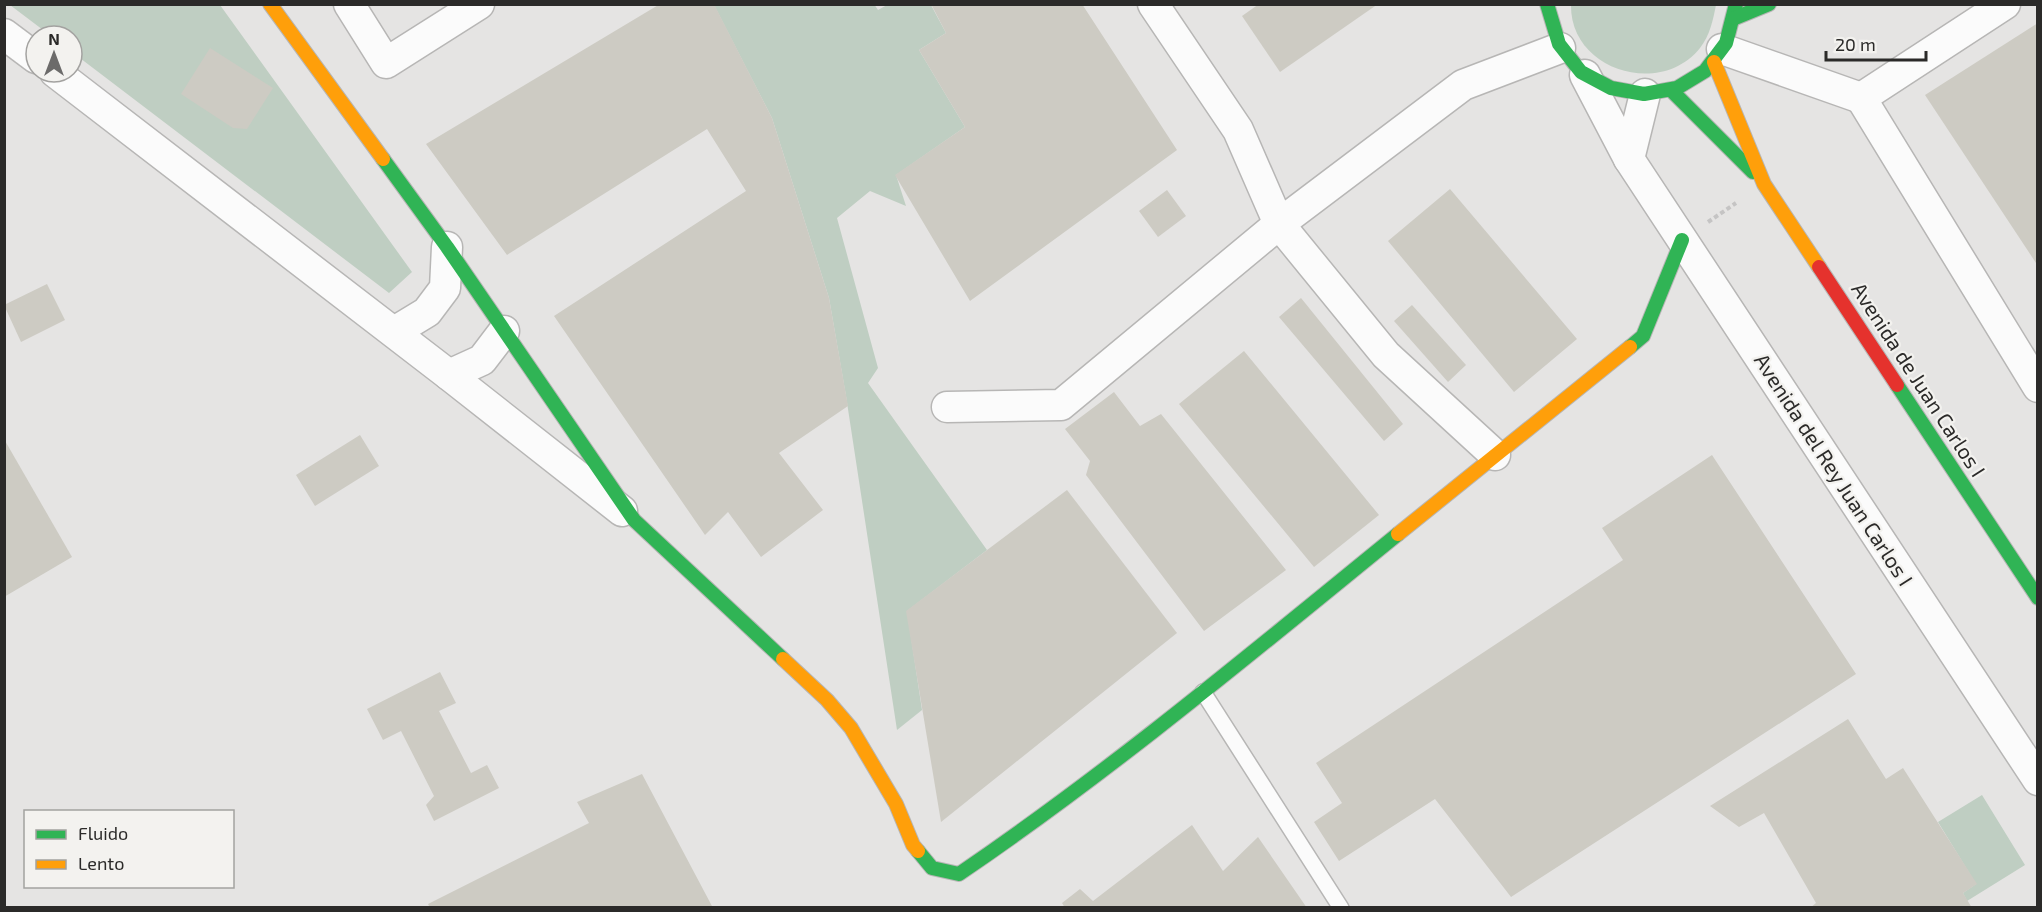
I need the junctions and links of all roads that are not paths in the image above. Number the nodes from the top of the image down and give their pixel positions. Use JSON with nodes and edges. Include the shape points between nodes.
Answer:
{"nodes":[{"id":1,"x":270,"y":4,"type":"edge"},
{"id":2,"x":349,"y":4,"type":"edge"},
{"id":3,"x":479,"y":4,"type":"edge"},
{"id":4,"x":1153,"y":4,"type":"edge"},
{"id":5,"x":1769,"y":4,"type":"edge"},
{"id":6,"x":2005,"y":4,"type":"edge"},
{"id":7,"x":1546,"y":7,"type":"edge"},
{"id":8,"x":1735,"y":11,"type":"edge"},
{"id":9,"x":4,"y":34,"type":"edge"},
{"id":10,"x":1560,"y":48,"type":"junction"},
{"id":11,"x":24,"y":49,"type":"edge"},
{"id":12,"x":1718,"y":55,"type":"junction"},
{"id":13,"x":1585,"y":75,"type":"junction"},
{"id":14,"x":71,"y":84,"type":"edge"},
{"id":15,"x":1658,"y":92,"type":"junction"},
{"id":16,"x":1861,"y":98,"type":"junction"},
{"id":17,"x":1629,"y":159,"type":"junction"},
{"id":18,"x":1764,"y":184,"type":"junction"},
{"id":19,"x":1279,"y":224,"type":"junction"},
{"id":20,"x":1682,"y":240,"type":"junction"},
{"id":21,"x":447,"y":247,"type":"junction"},
{"id":22,"x":504,"y":330,"type":"junction"},
{"id":23,"x":394,"y":332,"type":"junction"},
{"id":24,"x":449,"y":375,"type":"junction"},
{"id":25,"x":2037,"y":387,"type":"edge"},
{"id":26,"x":947,"y":407,"type":"dead end"},
{"id":27,"x":1495,"y":455,"type":"junction"},
{"id":28,"x":634,"y":520,"type":"junction"},
{"id":29,"x":2037,"y":598,"type":"edge"},
{"id":30,"x":1203,"y":692,"type":"junction"},
{"id":31,"x":2037,"y":780,"type":"edge"},
{"id":32,"x":1341,"y":908,"type":"edge"}],
"edges":[{"from":1,"to":21,"type":"street"},
{"from":2,"to":3,"type":"street","via":[[387,63]]},
{"from":4,"to":19,"type":"street","via":[[1238,130]]},
{"from":5,"to":8,"type":"street"},
{"from":6,"to":16,"type":"street"},
{"from":7,"to":10,"type":"street"},
{"from":8,"to":12,"type":"street","via":[[1731,31]]},
{"from":9,"to":11,"type":"street"},
{"from":10,"to":13,"type":"street"},
{"from":10,"to":19,"type":"street","via":[[1463,85]]},
{"from":12,"to":15,"type":"street","via":[[1694,79]]},
{"from":12,"to":16,"type":"street"},
{"from":12,"to":18,"type":"street"},
{"from":13,"to":15,"type":"street","via":[[1618,92]]},
{"from":13,"to":17,"type":"street","name":"Avenida del Rey Juan Carlos I"},
{"from":14,"to":23,"type":"street"},
{"from":15,"to":17,"type":"street"},
{"from":15,"to":18,"type":"street"},
{"from":16,"to":25,"type":"street"},
{"from":17,"to":20,"type":"street","name":"Avenida del Rey Juan Carlos I"},
{"from":18,"to":29,"type":"street","name":"Avenida de Juan Carlos I"},
{"from":19,"to":26,"type":"street","via":[[1061,405]]},
{"from":19,"to":27,"type":"street","via":[[1386,356]]},
{"from":20,"to":27,"type":"street","via":[[1642,336]]},
{"from":20,"to":31,"type":"street","name":"Avenida del Rey Juan Carlos I"},
{"from":21,"to":22,"type":"street"},
{"from":21,"to":23,"type":"street","via":[[445,288],[427,312]]},
{"from":22,"to":24,"type":"street","via":[[482,360]]},
{"from":22,"to":28,"type":"street"},
{"from":23,"to":24,"type":"street"},
{"from":24,"to":28,"type":"street"},
{"from":27,"to":30,"type":"street"},
{"from":28,"to":30,"type":"street","via":[[843,718],[896,804],[913,845],[932,868],[959,874],[1031,825]]},
{"from":30,"to":32,"type":"lane"}]}
